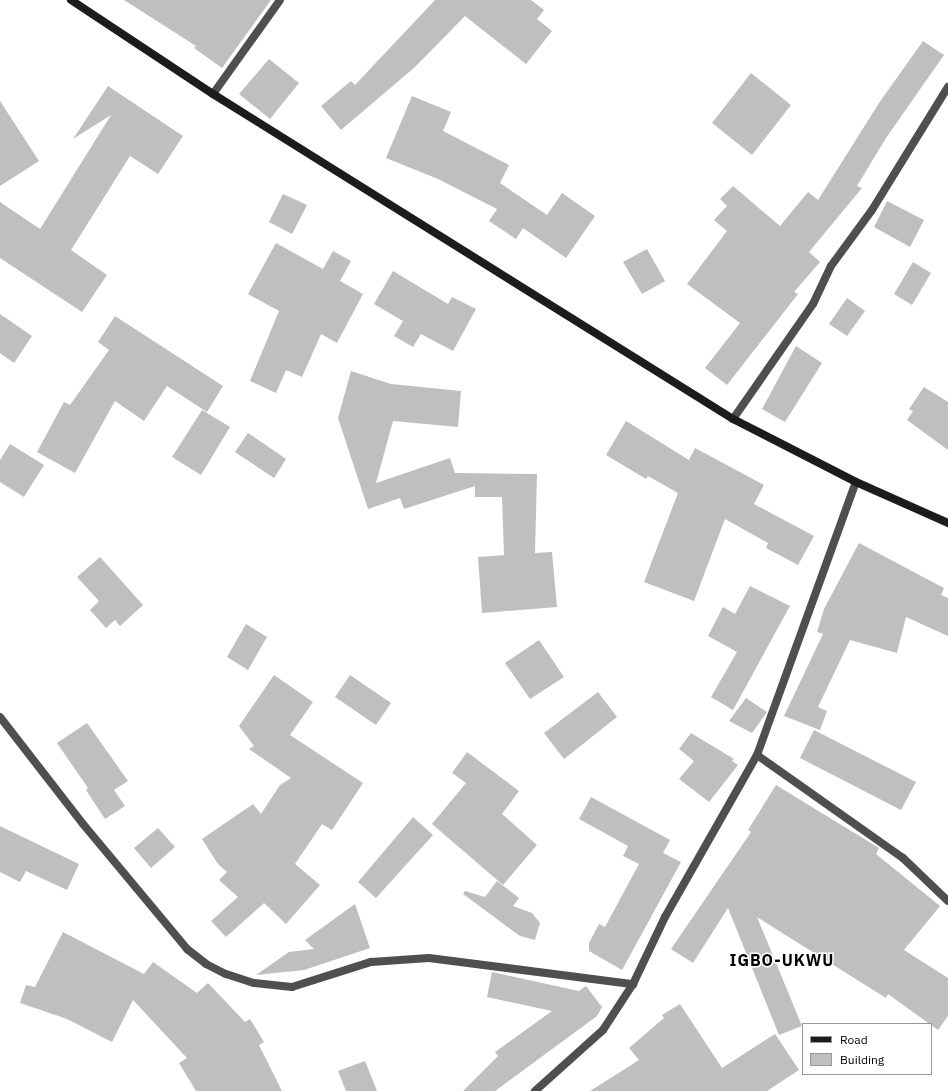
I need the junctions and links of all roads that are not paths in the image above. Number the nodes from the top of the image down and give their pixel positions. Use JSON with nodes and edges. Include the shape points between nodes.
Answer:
{"nodes":[{"id":1,"x":71,"y":0,"type":"edge"},
{"id":2,"x":280,"y":0,"type":"edge"},
{"id":3,"x":948,"y":87,"type":"edge"},
{"id":4,"x":213,"y":94,"type":"junction"},
{"id":5,"x":733,"y":419,"type":"junction"},
{"id":6,"x":856,"y":482,"type":"junction"},
{"id":7,"x":948,"y":523,"type":"edge"},
{"id":8,"x":0,"y":717,"type":"edge"},
{"id":9,"x":757,"y":755,"type":"junction"},
{"id":10,"x":948,"y":901,"type":"edge"},
{"id":11,"x":633,"y":984,"type":"junction"},
{"id":12,"x":535,"y":1091,"type":"edge"}],
"edges":[{"from":1,"to":4,"type":"main road"},
{"from":2,"to":4,"type":"street"},
{"from":3,"to":5,"type":"street","via":[[872,210],[831,266],[813,304]]},
{"from":4,"to":5,"type":"main road"},
{"from":5,"to":6,"type":"main road"},
{"from":6,"to":7,"type":"main road"},
{"from":6,"to":9,"type":"street"},
{"from":8,"to":11,"type":"street","via":[[187,949],[206,964],[226,974],[254,983],[292,987],[371,962],[429,958]]},
{"from":9,"to":10,"type":"street","via":[[903,858]]},
{"from":9,"to":11,"type":"street","via":[[665,917]]},
{"from":11,"to":12,"type":"street","via":[[603,1030]]}]}
